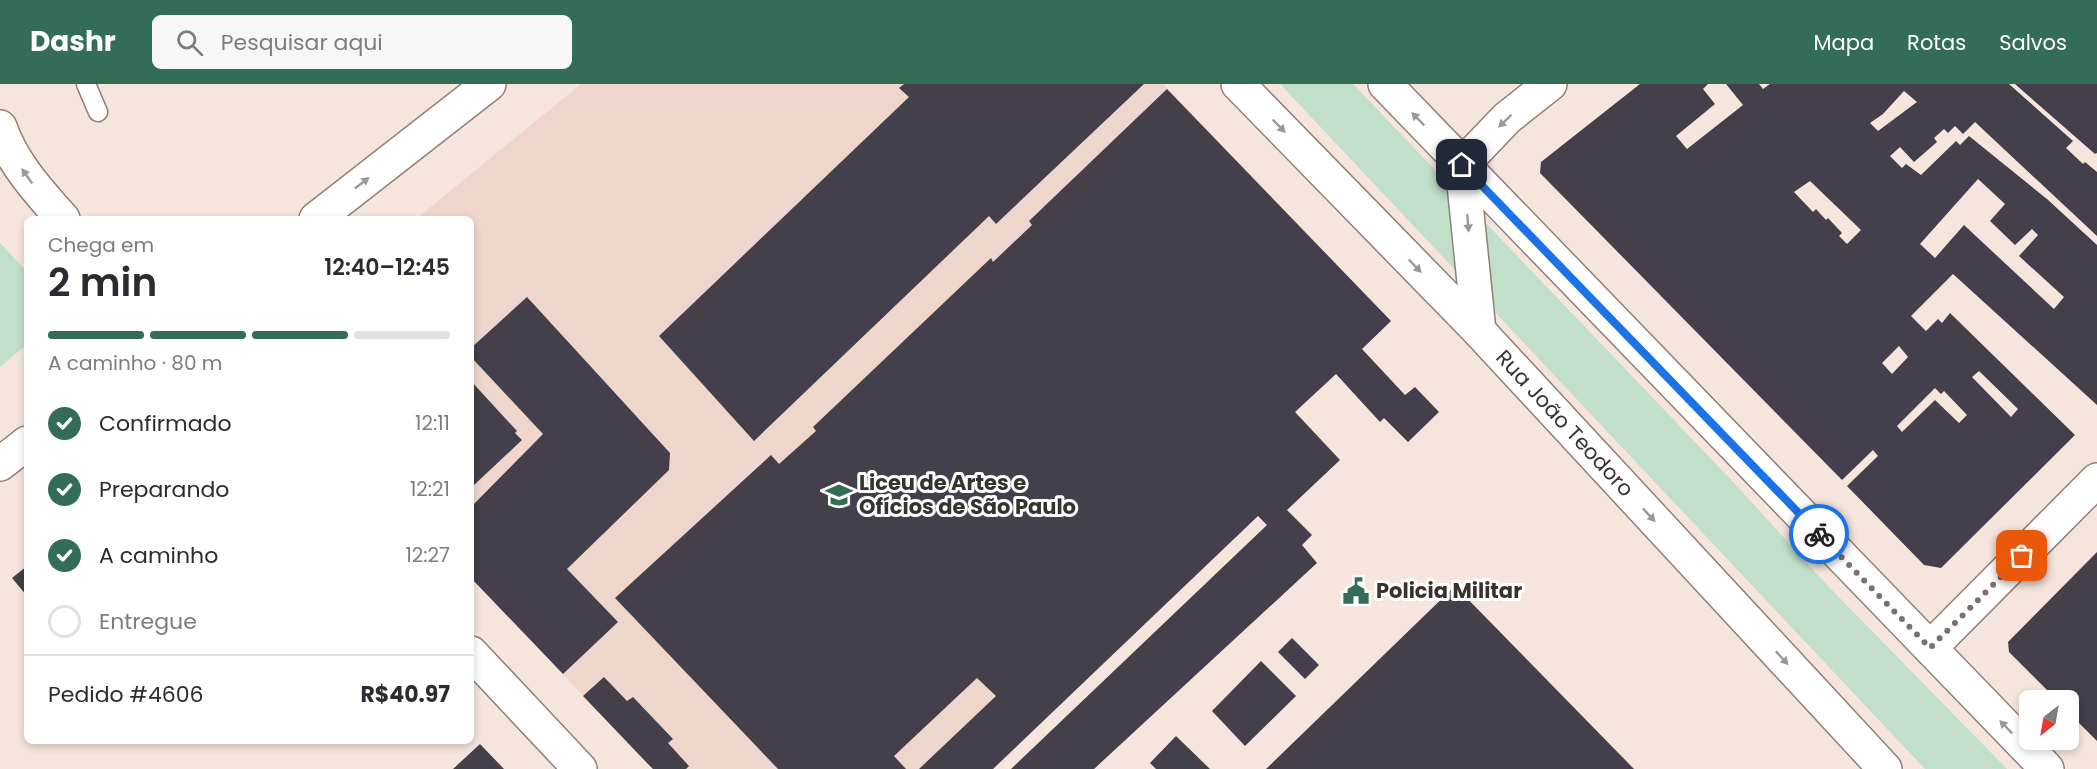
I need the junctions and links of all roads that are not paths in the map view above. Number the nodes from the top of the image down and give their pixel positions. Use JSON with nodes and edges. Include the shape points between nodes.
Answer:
{"nodes":[{"id":1,"x":86,"y":84,"type":"edge"},
{"id":2,"x":489,"y":84,"type":"edge"},
{"id":3,"x":1238,"y":84,"type":"edge"},
{"id":4,"x":1385,"y":84,"type":"edge"},
{"id":5,"x":1550,"y":84,"type":"edge"},
{"id":6,"x":98,"y":112,"type":"dead end"},
{"id":7,"x":0,"y":128,"type":"edge"},
{"id":8,"x":1462,"y":165,"type":"junction"},
{"id":9,"x":60,"y":216,"type":"edge"},
{"id":10,"x":320,"y":216,"type":"edge"},
{"id":11,"x":1479,"y":331,"type":"junction"},
{"id":12,"x":24,"y":445,"type":"edge"},
{"id":13,"x":0,"y":464,"type":"edge"},
{"id":14,"x":2097,"y":480,"type":"edge"},
{"id":15,"x":1930,"y":648,"type":"junction"},
{"id":16,"x":474,"y":656,"type":"edge"},
{"id":17,"x":580,"y":769,"type":"edge"},
{"id":18,"x":1885,"y":769,"type":"edge"},
{"id":19,"x":2047,"y":769,"type":"edge"}],
"edges":[{"from":1,"to":6,"type":"lane"},
{"from":10,"to":2,"type":"main road","one_way":true},
{"from":3,"to":11,"type":"main road","name":"Rua João Teodoro","one_way":true},
{"from":8,"to":4,"type":"main road","one_way":true},
{"from":5,"to":8,"type":"main road","one_way":true,"via":[[1507,118]]},
{"from":9,"to":7,"type":"main road","one_way":true,"via":[[17,162]]},
{"from":8,"to":11,"type":"main road","one_way":true},
{"from":8,"to":15,"type":"main road"},
{"from":11,"to":18,"type":"main road","name":"Rua João Teodoro","one_way":true},
{"from":12,"to":13,"type":"main road"},
{"from":14,"to":15,"type":"main road"},
{"from":19,"to":15,"type":"main road","one_way":true},
{"from":16,"to":17,"type":"main road"}]}
